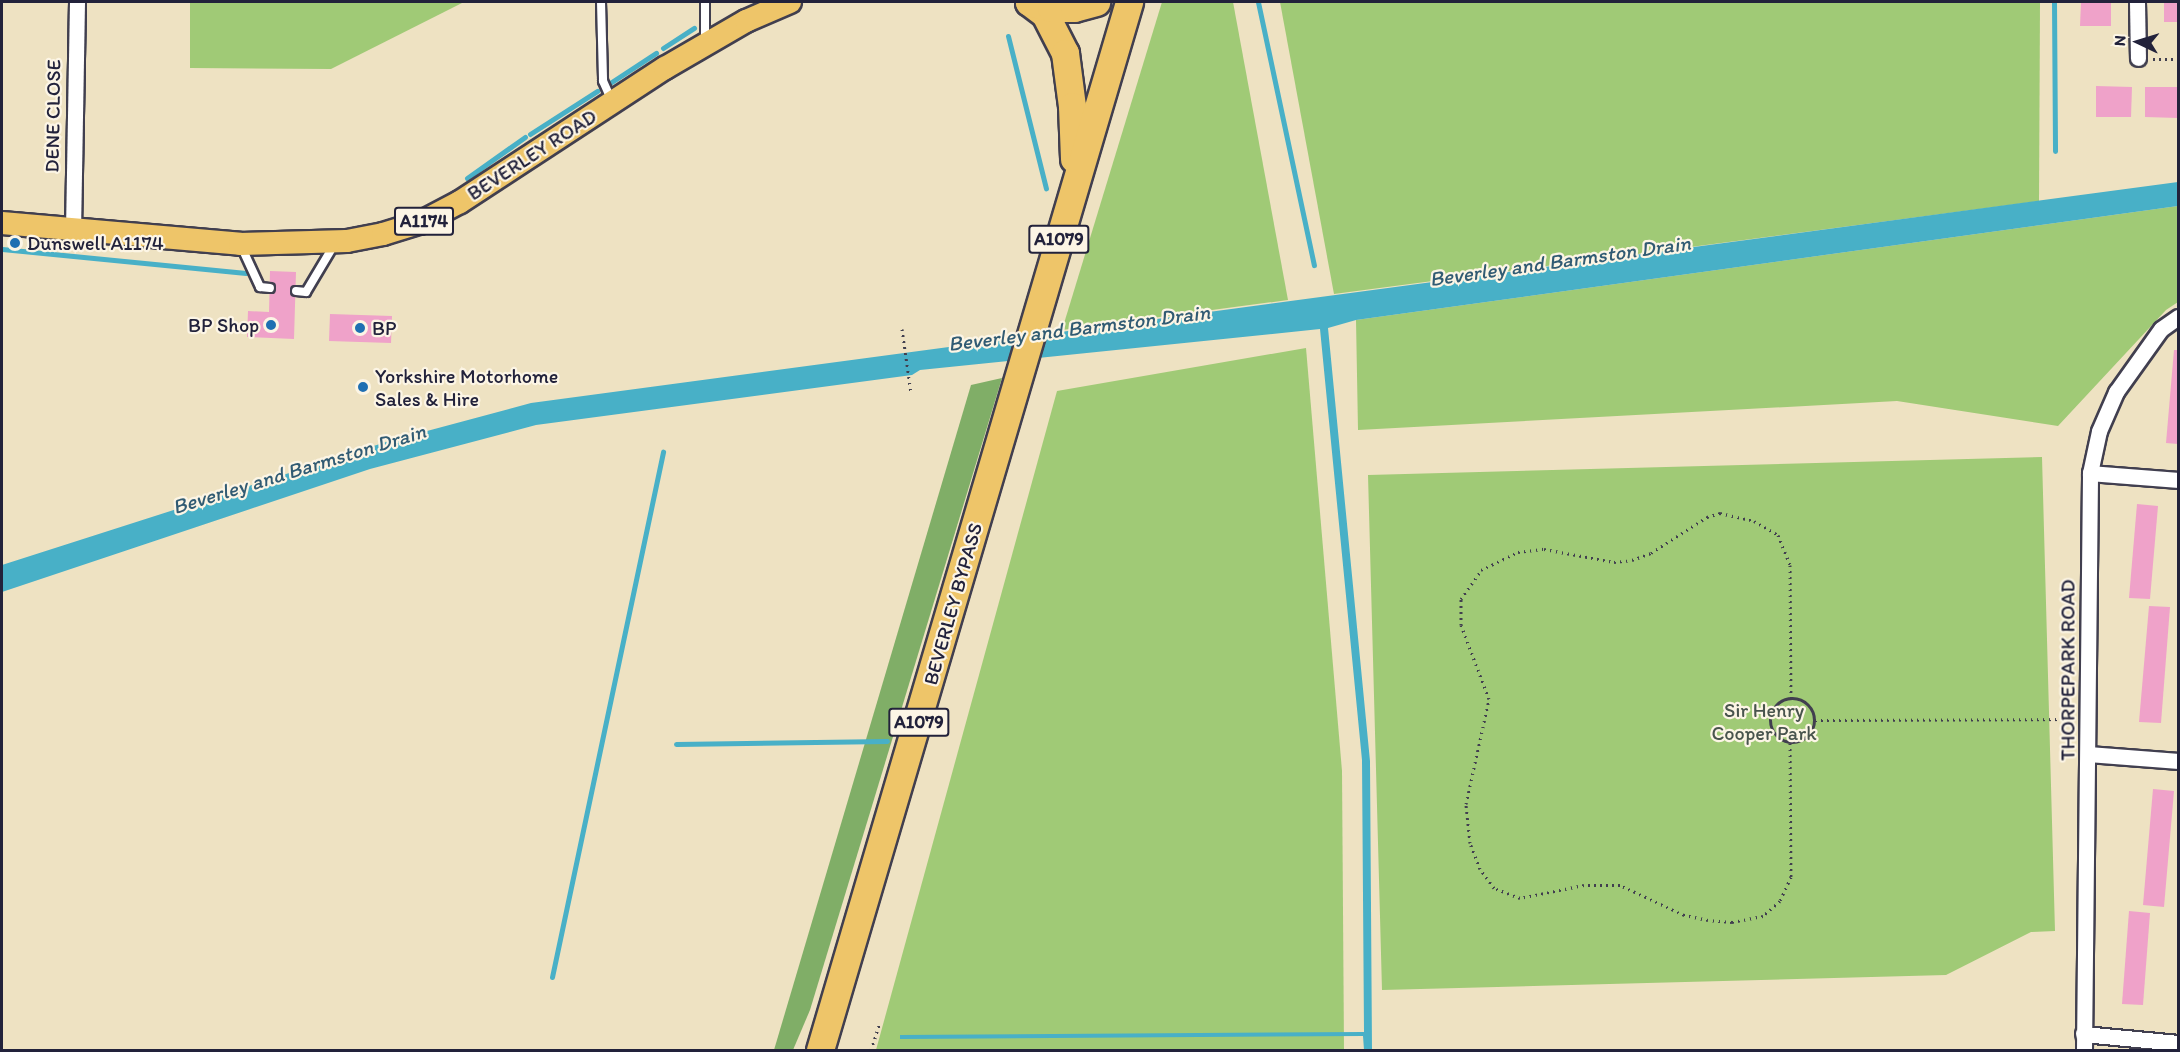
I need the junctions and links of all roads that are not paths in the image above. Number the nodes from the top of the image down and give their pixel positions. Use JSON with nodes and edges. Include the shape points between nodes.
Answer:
{"nodes":[{"id":1,"x":77,"y":2,"type":"edge"},
{"id":2,"x":601,"y":2,"type":"edge"},
{"id":3,"x":705,"y":2,"type":"edge"},
{"id":4,"x":790,"y":2,"type":"edge"},
{"id":5,"x":1029,"y":2,"type":"edge"},
{"id":6,"x":1095,"y":2,"type":"edge"},
{"id":7,"x":1129,"y":2,"type":"edge"},
{"id":8,"x":2137,"y":2,"type":"edge"},
{"id":9,"x":705,"y":45,"type":"junction"},
{"id":10,"x":2138,"y":58,"type":"road end"},
{"id":11,"x":613,"y":102,"type":"junction"},
{"id":12,"x":1073,"y":190,"type":"junction"},
{"id":13,"x":2,"y":223,"type":"edge"},
{"id":14,"x":73,"y":231,"type":"junction"},
{"id":15,"x":336,"y":242,"type":"junction"},
{"id":16,"x":240,"y":244,"type":"junction"},
{"id":17,"x":270,"y":288,"type":"dead end"},
{"id":18,"x":296,"y":291,"type":"dead end"},
{"id":19,"x":2178,"y":317,"type":"edge"},
{"id":20,"x":2090,"y":472,"type":"junction"},
{"id":21,"x":2178,"y":480,"type":"edge"},
{"id":22,"x":2089,"y":754,"type":"junction"},
{"id":23,"x":2178,"y":761,"type":"edge"},
{"id":24,"x":2083,"y":1034,"type":"junction"},
{"id":25,"x":2178,"y":1043,"type":"edge"},
{"id":26,"x":820,"y":1050,"type":"edge"},
{"id":27,"x":2084,"y":1050,"type":"edge"}],
"edges":[{"from":1,"to":14,"type":"street","name":"DENE CLOSE"},
{"from":2,"to":11,"type":"lane","via":[[603,81]]},
{"from":3,"to":9,"type":"lane"},
{"from":4,"to":9,"type":"main road","name":"BEVERLEY ROAD","number":"A1174"},
{"from":5,"to":6,"type":"highway","via":[[1051,8],[1074,8]]},
{"from":5,"to":12,"type":"highway","name":"BEVERLEY BYPASS","via":[[1045,14],[1065,53],[1074,128]]},
{"from":7,"to":12,"type":"highway","name":"BEVERLEY BYPASS"},
{"from":8,"to":10,"type":"street"},
{"from":9,"to":11,"type":"main road","name":"BEVERLEY ROAD","number":"A1174"},
{"from":11,"to":15,"type":"main road","name":"BEVERLEY ROAD","number":"A1174","via":[[460,202],[420,223]]},
{"from":12,"to":26,"type":"highway","name":"BEVERLEY BYPASS","number":"A1079"},
{"from":13,"to":14,"type":"main road","name":"BEVERLEY ROAD","number":"A1174"},
{"from":14,"to":16,"type":"main road","name":"BEVERLEY ROAD","number":"A1174"},
{"from":15,"to":16,"type":"main road","name":"BEVERLEY ROAD","number":"A1174"},
{"from":15,"to":18,"type":"lane","via":[[306,292]]},
{"from":16,"to":17,"type":"lane","via":[[260,287]]},
{"from":19,"to":20,"type":"street","name":"THORPEPARK ROAD","via":[[2161,329],[2116,392],[2099,430]]},
{"from":20,"to":21,"type":"street"},
{"from":20,"to":22,"type":"street","name":"THORPEPARK ROAD"},
{"from":22,"to":23,"type":"street"},
{"from":22,"to":24,"type":"street","name":"THORPEPARK ROAD"},
{"from":24,"to":25,"type":"street"},
{"from":24,"to":27,"type":"street","name":"THORPEPARK ROAD"}]}
